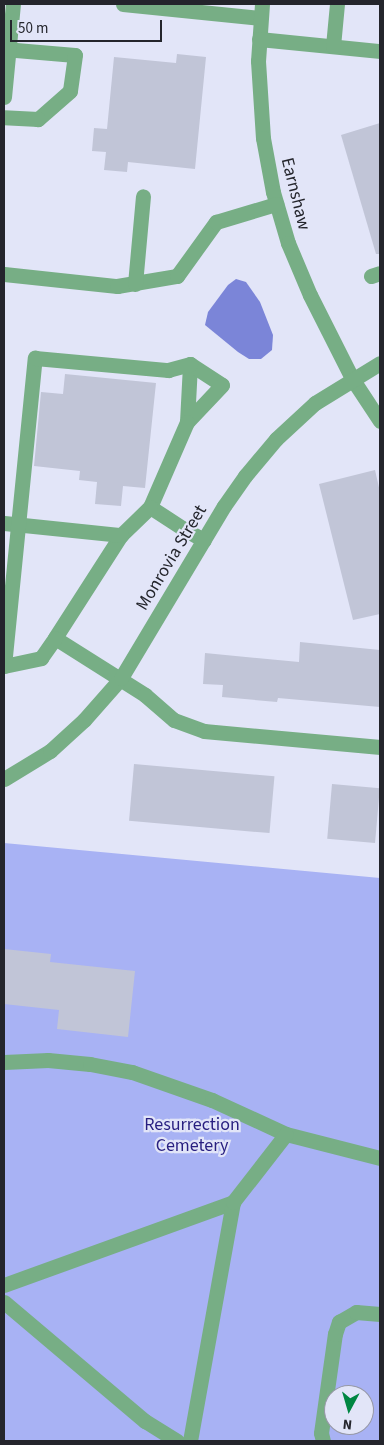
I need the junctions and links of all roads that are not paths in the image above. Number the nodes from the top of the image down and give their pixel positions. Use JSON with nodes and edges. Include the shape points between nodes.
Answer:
{"nodes":[{"id":1,"x":13,"y":4,"type":"edge"},
{"id":2,"x":123,"y":4,"type":"edge"},
{"id":3,"x":337,"y":4,"type":"edge"},
{"id":4,"x":186,"y":7,"type":"edge"},
{"id":5,"x":261,"y":11,"type":"edge"},
{"id":6,"x":259,"y":39,"type":"junction"},
{"id":7,"x":333,"y":46,"type":"junction"},
{"id":8,"x":6,"y":49,"type":"edge"},
{"id":9,"x":380,"y":51,"type":"edge"},
{"id":10,"x":4,"y":97,"type":"edge"},
{"id":11,"x":4,"y":117,"type":"edge"},
{"id":12,"x":143,"y":196,"type":"dead end"},
{"id":13,"x":276,"y":204,"type":"junction"},
{"id":14,"x":4,"y":274,"type":"edge"},
{"id":15,"x":135,"y":284,"type":"junction"},
{"id":16,"x":380,"y":363,"type":"edge"},
{"id":17,"x":190,"y":364,"type":"junction"},
{"id":18,"x":353,"y":380,"type":"junction"},
{"id":19,"x":380,"y":421,"type":"edge"},
{"id":20,"x":187,"y":422,"type":"junction"},
{"id":21,"x":150,"y":507,"type":"junction"},
{"id":22,"x":11,"y":523,"type":"edge"},
{"id":23,"x":120,"y":535,"type":"junction"},
{"id":24,"x":204,"y":540,"type":"junction"},
{"id":25,"x":55,"y":638,"type":"junction"},
{"id":26,"x":4,"y":666,"type":"edge"},
{"id":27,"x":121,"y":678,"type":"junction"},
{"id":28,"x":380,"y":747,"type":"edge"},
{"id":29,"x":4,"y":779,"type":"edge"},
{"id":30,"x":4,"y":1062,"type":"edge"},
{"id":31,"x":286,"y":1134,"type":"junction"},
{"id":32,"x":380,"y":1158,"type":"edge"},
{"id":33,"x":233,"y":1202,"type":"junction"},
{"id":34,"x":4,"y":1285,"type":"edge"},
{"id":35,"x":4,"y":1302,"type":"edge"},
{"id":36,"x":380,"y":1314,"type":"edge"},
{"id":37,"x":177,"y":1441,"type":"edge"},
{"id":38,"x":190,"y":1441,"type":"edge"},
{"id":39,"x":323,"y":1441,"type":"edge"}],
"edges":[{"from":1,"to":8,"type":"street"},
{"from":2,"to":4,"type":"street"},
{"from":3,"to":7,"type":"street"},
{"from":4,"to":5,"type":"street"},
{"from":5,"to":6,"type":"street","name":"Earnshaw"},
{"from":6,"to":7,"type":"street"},
{"from":6,"to":13,"type":"street","name":"Earnshaw","via":[[264,138]]},
{"from":7,"to":9,"type":"street"},
{"from":8,"to":10,"type":"street"},
{"from":8,"to":11,"type":"street","via":[[75,55],[70,91],[38,119]]},
{"from":12,"to":15,"type":"street"},
{"from":13,"to":15,"type":"street","via":[[216,222],[178,276]]},
{"from":13,"to":18,"type":"street","name":"Earnshaw","via":[[310,295]]},
{"from":14,"to":15,"type":"street","via":[[117,286]]},
{"from":16,"to":18,"type":"street","name":"Monrovia Street"},
{"from":17,"to":20,"type":"street"},
{"from":17,"to":20,"type":"street","via":[[222,385]]},
{"from":17,"to":22,"type":"street","via":[[168,370],[34,358]]},
{"from":18,"to":19,"type":"street","name":"Earnshaw"},
{"from":18,"to":24,"type":"street","name":"Monrovia Street","via":[[316,403],[276,439],[245,476]]},
{"from":20,"to":21,"type":"street"},
{"from":21,"to":23,"type":"street"},
{"from":21,"to":24,"type":"street"},
{"from":22,"to":23,"type":"street"},
{"from":22,"to":26,"type":"street"},
{"from":23,"to":25,"type":"street"},
{"from":24,"to":27,"type":"street","name":"Monrovia Street"},
{"from":25,"to":26,"type":"street","via":[[41,658]]},
{"from":25,"to":27,"type":"street"},
{"from":27,"to":28,"type":"street","via":[[174,720],[204,731]]},
{"from":27,"to":29,"type":"street","name":"Monrovia Street","via":[[84,720],[50,751]]},
{"from":30,"to":31,"type":"street","via":[[48,1060],[132,1072],[212,1100]]},
{"from":31,"to":32,"type":"street"},
{"from":31,"to":33,"type":"street"},
{"from":33,"to":34,"type":"street"},
{"from":33,"to":38,"type":"street"},
{"from":35,"to":37,"type":"street","via":[[145,1420]]},
{"from":36,"to":39,"type":"street","via":[[356,1312],[339,1322],[321,1433]]}]}
